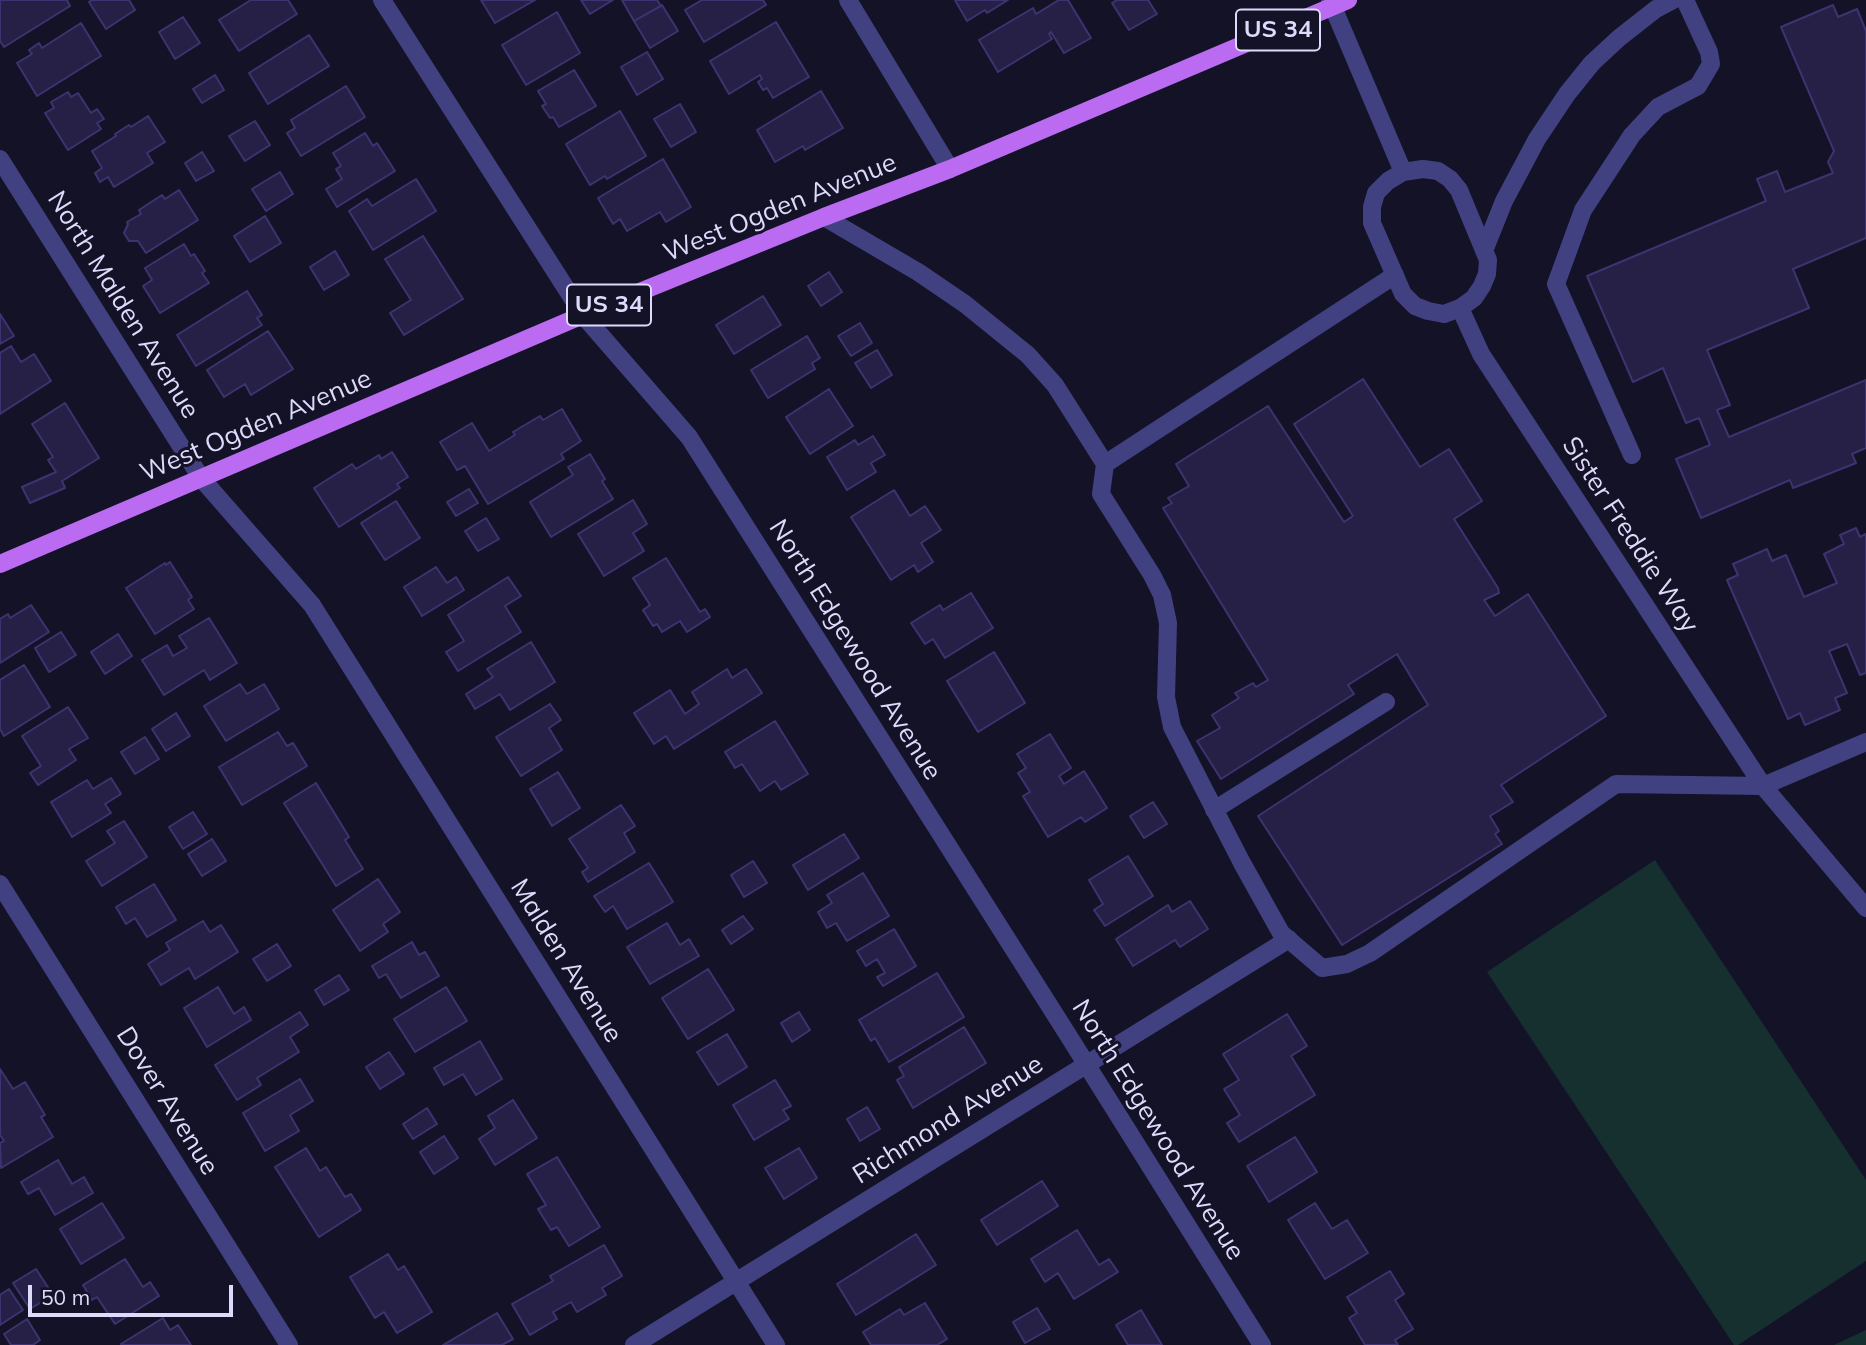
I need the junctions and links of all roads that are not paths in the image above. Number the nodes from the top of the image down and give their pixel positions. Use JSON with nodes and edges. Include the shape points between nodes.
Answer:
{"nodes":[{"id":1,"x":382,"y":0,"type":"edge"},
{"id":2,"x":848,"y":0,"type":"edge"},
{"id":3,"x":1673,"y":0,"type":"edge"},
{"id":4,"x":1685,"y":0,"type":"edge"},
{"id":5,"x":1337,"y":2,"type":"edge"},
{"id":6,"x":0,"y":159,"type":"edge"},
{"id":7,"x":950,"y":169,"type":"junction"},
{"id":8,"x":1403,"y":172,"type":"junction"},
{"id":9,"x":824,"y":217,"type":"junction"},
{"id":10,"x":1484,"y":251,"type":"junction"},
{"id":11,"x":1395,"y":275,"type":"junction"},
{"id":12,"x":1460,"y":308,"type":"junction"},
{"id":13,"x":583,"y":315,"type":"junction"},
{"id":14,"x":1632,"y":455,"type":"dead end"},
{"id":15,"x":1105,"y":464,"type":"junction"},
{"id":16,"x":201,"y":478,"type":"junction"},
{"id":17,"x":0,"y":564,"type":"edge"},
{"id":18,"x":312,"y":605,"type":"joint"},
{"id":19,"x":1386,"y":702,"type":"dead end"},
{"id":20,"x":1866,"y":742,"type":"edge"},
{"id":21,"x":1763,"y":786,"type":"junction"},
{"id":22,"x":1214,"y":810,"type":"junction"},
{"id":23,"x":0,"y":884,"type":"edge"},
{"id":24,"x":1866,"y":908,"type":"edge"},
{"id":25,"x":1289,"y":939,"type":"junction"},
{"id":26,"x":1087,"y":1065,"type":"junction"},
{"id":27,"x":736,"y":1282,"type":"junction"},
{"id":28,"x":289,"y":1345,"type":"edge"},
{"id":29,"x":634,"y":1345,"type":"edge"},
{"id":30,"x":776,"y":1345,"type":"edge"},
{"id":31,"x":1262,"y":1345,"type":"edge"}],
"edges":[{"from":1,"to":13,"type":"street","name":"North Edgewood Avenue"},
{"from":2,"to":7,"type":"street"},
{"from":3,"to":10,"type":"street","via":[[1619,38],[1567,94],[1536,139]]},
{"from":4,"to":14,"type":"street","via":[[1711,64],[1698,86],[1658,107],[1632,135],[1583,210],[1556,284]]},
{"from":5,"to":7,"type":"main road","name":"West Ogden Avenue","number":"US 34"},
{"from":5,"to":8,"type":"street"},
{"from":6,"to":16,"type":"street","name":"North Malden Avenue"},
{"from":7,"to":9,"type":"main road","name":"West Ogden Avenue","number":"US 34"},
{"from":8,"to":10,"type":"street","via":[[1438,171],[1450,179]]},
{"from":8,"to":11,"type":"street","via":[[1377,193],[1372,207],[1372,223]]},
{"from":9,"to":13,"type":"main road","name":"West Ogden Avenue","number":"US 34"},
{"from":9,"to":15,"type":"street","via":[[918,272],[1028,355],[1055,385]]},
{"from":10,"to":12,"type":"street","via":[[1488,260],[1482,286]]},
{"from":11,"to":12,"type":"street","via":[[1403,294],[1415,306],[1444,314]]},
{"from":11,"to":15,"type":"street"},
{"from":12,"to":21,"type":"street","name":"Sister Freddie Way","via":[[1482,354]]},
{"from":13,"to":16,"type":"main road","name":"West Ogden Avenue","number":"US 34"},
{"from":13,"to":26,"type":"street","name":"North Edgewood Avenue","via":[[689,438]]},
{"from":15,"to":22,"type":"street","via":[[1101,494],[1162,595],[1168,623],[1166,697],[1172,727]]},
{"from":16,"to":17,"type":"main road","name":"West Ogden Avenue","number":"US 34"},
{"from":16,"to":18,"type":"street","name":"North Malden Avenue"},
{"from":18,"to":27,"type":"street","name":"Malden Avenue"},
{"from":19,"to":22,"type":"street"},
{"from":20,"to":21,"type":"street"},
{"from":21,"to":24,"type":"street","name":"Sister Freddie Way"},
{"from":21,"to":25,"type":"street","via":[[1616,784],[1348,964],[1322,968]]},
{"from":22,"to":25,"type":"street","via":[[1281,933]]},
{"from":23,"to":28,"type":"street","name":"Dover Avenue"},
{"from":25,"to":26,"type":"street","name":"Richmond Avenue"},
{"from":26,"to":27,"type":"street","name":"Richmond Avenue"},
{"from":26,"to":31,"type":"street","name":"North Edgewood Avenue"},
{"from":27,"to":29,"type":"street","name":"Richmond Avenue"},
{"from":27,"to":30,"type":"street","name":"Malden Avenue"}]}
